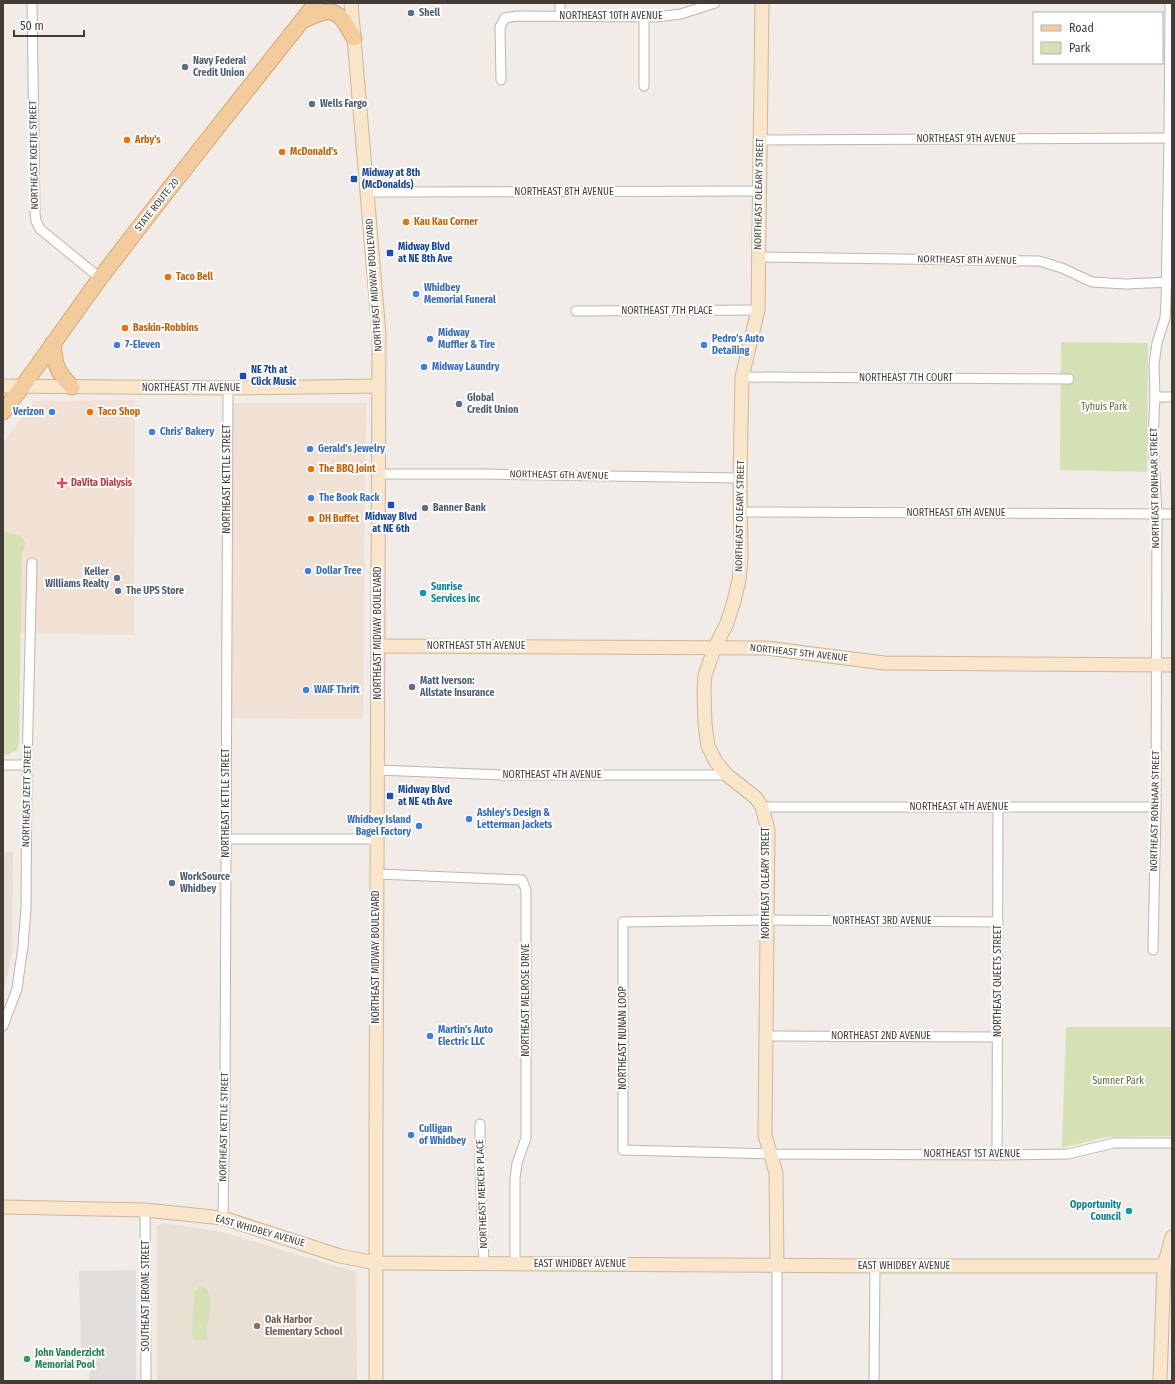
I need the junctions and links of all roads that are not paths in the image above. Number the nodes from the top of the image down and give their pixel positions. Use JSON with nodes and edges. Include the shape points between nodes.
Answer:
{"nodes":[{"id":1,"x":32,"y":3,"type":"edge"},
{"id":2,"x":316,"y":3,"type":"edge"},
{"id":3,"x":351,"y":3,"type":"edge"},
{"id":4,"x":560,"y":3,"type":"edge"},
{"id":5,"x":715,"y":3,"type":"edge"},
{"id":6,"x":762,"y":3,"type":"edge"},
{"id":7,"x":1170,"y":3,"type":"edge"},
{"id":8,"x":560,"y":16,"type":"junction"},
{"id":9,"x":644,"y":16,"type":"junction"},
{"id":10,"x":301,"y":22,"type":"junction"},
{"id":11,"x":354,"y":38,"type":"junction"},
{"id":12,"x":501,"y":80,"type":"dead end"},
{"id":13,"x":644,"y":86,"type":"dead end"},
{"id":14,"x":1171,"y":138,"type":"edge"},
{"id":15,"x":760,"y":140,"type":"junction"},
{"id":16,"x":760,"y":191,"type":"junction"},
{"id":17,"x":367,"y":192,"type":"junction"},
{"id":18,"x":758,"y":257,"type":"junction"},
{"id":19,"x":100,"y":278,"type":"junction"},
{"id":20,"x":1169,"y":282,"type":"edge"},
{"id":21,"x":758,"y":310,"type":"junction"},
{"id":22,"x":576,"y":311,"type":"dead end"},
{"id":23,"x":53,"y":343,"type":"junction"},
{"id":24,"x":742,"y":377,"type":"junction"},
{"id":25,"x":1069,"y":379,"type":"dead end"},
{"id":26,"x":3,"y":386,"type":"edge"},
{"id":27,"x":24,"y":386,"type":"junction"},
{"id":28,"x":379,"y":386,"type":"junction"},
{"id":29,"x":72,"y":387,"type":"junction"},
{"id":30,"x":228,"y":388,"type":"junction"},
{"id":31,"x":1155,"y":397,"type":"junction"},
{"id":32,"x":1172,"y":397,"type":"edge"},
{"id":33,"x":3,"y":412,"type":"edge"},
{"id":34,"x":378,"y":474,"type":"junction"},
{"id":35,"x":740,"y":478,"type":"junction"},
{"id":36,"x":740,"y":512,"type":"junction"},
{"id":37,"x":1157,"y":514,"type":"junction"},
{"id":38,"x":1172,"y":514,"type":"edge"},
{"id":39,"x":32,"y":563,"type":"dead end"},
{"id":40,"x":378,"y":646,"type":"junction"},
{"id":41,"x":715,"y":647,"type":"junction"},
{"id":42,"x":1156,"y":665,"type":"junction"},
{"id":43,"x":1172,"y":665,"type":"edge"},
{"id":44,"x":3,"y":765,"type":"edge"},
{"id":45,"x":27,"y":765,"type":"junction"},
{"id":46,"x":378,"y":770,"type":"junction"},
{"id":47,"x":727,"y":775,"type":"junction"},
{"id":48,"x":998,"y":806,"type":"junction"},
{"id":49,"x":762,"y":807,"type":"junction"},
{"id":50,"x":1156,"y":807,"type":"junction"},
{"id":51,"x":226,"y":839,"type":"junction"},
{"id":52,"x":377,"y":839,"type":"junction"},
{"id":53,"x":377,"y":874,"type":"junction"},
{"id":54,"x":767,"y":920,"type":"junction"},
{"id":55,"x":998,"y":922,"type":"junction"},
{"id":56,"x":1153,"y":950,"type":"dead end"},
{"id":57,"x":3,"y":1026,"type":"edge"},
{"id":58,"x":766,"y":1036,"type":"junction"},
{"id":59,"x":997,"y":1037,"type":"junction"},
{"id":60,"x":480,"y":1124,"type":"dead end"},
{"id":61,"x":1172,"y":1143,"type":"edge"},
{"id":62,"x":770,"y":1154,"type":"junction"},
{"id":63,"x":997,"y":1155,"type":"junction"},
{"id":64,"x":3,"y":1207,"type":"edge"},
{"id":65,"x":145,"y":1210,"type":"junction"},
{"id":66,"x":223,"y":1218,"type":"junction"},
{"id":67,"x":1172,"y":1237,"type":"edge"},
{"id":68,"x":376,"y":1263,"type":"junction"},
{"id":69,"x":484,"y":1264,"type":"junction"},
{"id":70,"x":515,"y":1264,"type":"junction"},
{"id":71,"x":777,"y":1265,"type":"junction"},
{"id":72,"x":875,"y":1266,"type":"junction"},
{"id":73,"x":1164,"y":1266,"type":"junction"},
{"id":74,"x":146,"y":1381,"type":"edge"},
{"id":75,"x":376,"y":1381,"type":"edge"},
{"id":76,"x":777,"y":1381,"type":"edge"},
{"id":77,"x":874,"y":1381,"type":"edge"},
{"id":78,"x":1160,"y":1381,"type":"edge"}],
"edges":[{"from":1,"to":19,"type":"street","name":"NORTHEAST KOETJE STREET","via":[[36,221],[40,229]]},
{"from":2,"to":10,"type":"main road","name":"STATE ROUTE 20"},
{"from":3,"to":11,"type":"street","name":"NORTHEAST MIDWAY BOULEVARD"},
{"from":4,"to":8,"type":"street"},
{"from":5,"to":9,"type":"street","name":"NORTHEAST 10TH AVENUE","via":[[681,14]]},
{"from":6,"to":15,"type":"street","name":"NORTHEAST OLEARY STREET"},
{"from":7,"to":14,"type":"street","name":"NORTHEAST RONHAAR STREET"},
{"from":8,"to":9,"type":"street","name":"NORTHEAST 10TH AVENUE"},
{"from":8,"to":12,"type":"street","name":"NORTHEAST 10TH AVENUE","via":[[505,18],[500,28]]},
{"from":9,"to":13,"type":"street"},
{"from":10,"to":11,"type":"main road","via":[[325,12],[332,12],[345,22]]},
{"from":10,"to":19,"type":"main road","name":"STATE ROUTE 20"},
{"from":11,"to":17,"type":"street","name":"NORTHEAST MIDWAY BOULEVARD"},
{"from":14,"to":15,"type":"street","name":"NORTHEAST 9TH AVENUE"},
{"from":14,"to":20,"type":"street","name":"NORTHEAST RONHAAR STREET"},
{"from":15,"to":16,"type":"street","name":"NORTHEAST OLEARY STREET"},
{"from":16,"to":17,"type":"street","name":"NORTHEAST 8TH AVENUE"},
{"from":16,"to":18,"type":"street","name":"NORTHEAST OLEARY STREET"},
{"from":17,"to":28,"type":"street","name":"NORTHEAST MIDWAY BOULEVARD","via":[[379,334]]},
{"from":18,"to":20,"type":"street","name":"NORTHEAST 8TH AVENUE","via":[[1039,261],[1092,282]]},
{"from":18,"to":21,"type":"street","name":"NORTHEAST OLEARY STREET"},
{"from":19,"to":23,"type":"main road","name":"STATE ROUTE 20"},
{"from":20,"to":31,"type":"street","name":"NORTHEAST RONHAAR STREET","via":[[1165,318],[1154,364]]},
{"from":21,"to":22,"type":"street","name":"NORTHEAST 7TH PLACE"},
{"from":21,"to":24,"type":"street","name":"NORTHEAST OLEARY STREET"},
{"from":23,"to":27,"type":"main road","name":"STATE ROUTE 20"},
{"from":23,"to":29,"type":"main road","via":[[58,371]]},
{"from":24,"to":25,"type":"street","name":"NORTHEAST 7TH COURT"},
{"from":24,"to":35,"type":"street","name":"NORTHEAST OLEARY STREET"},
{"from":26,"to":27,"type":"street","name":"NORTHEAST 7TH AVENUE"},
{"from":27,"to":29,"type":"street","name":"NORTHEAST 7TH AVENUE"},
{"from":27,"to":33,"type":"main road","name":"STATE ROUTE 20"},
{"from":28,"to":30,"type":"street","name":"NORTHEAST 7TH AVENUE"},
{"from":28,"to":34,"type":"street","name":"NORTHEAST MIDWAY BOULEVARD"},
{"from":29,"to":30,"type":"street","name":"NORTHEAST 7TH AVENUE"},
{"from":30,"to":51,"type":"street","name":"NORTHEAST KETTLE STREET"},
{"from":31,"to":32,"type":"street"},
{"from":31,"to":37,"type":"street","name":"NORTHEAST RONHAAR STREET","via":[[1153,439]]},
{"from":34,"to":35,"type":"street","name":"NORTHEAST 6TH AVENUE"},
{"from":34,"to":40,"type":"street","name":"NORTHEAST MIDWAY BOULEVARD"},
{"from":35,"to":36,"type":"street","name":"NORTHEAST OLEARY STREET"},
{"from":36,"to":37,"type":"street","name":"NORTHEAST 6TH AVENUE"},
{"from":36,"to":41,"type":"street","name":"NORTHEAST OLEARY STREET","via":[[739,580],[727,623]]},
{"from":37,"to":38,"type":"street","name":"NORTHEAST 6TH AVENUE"},
{"from":37,"to":42,"type":"street","name":"NORTHEAST RONHAAR STREET"},
{"from":39,"to":45,"type":"street","name":"NORTHEAST IZETT STREET"},
{"from":40,"to":41,"type":"street","name":"NORTHEAST 5TH AVENUE"},
{"from":40,"to":46,"type":"street","name":"NORTHEAST MIDWAY BOULEVARD"},
{"from":41,"to":42,"type":"street","name":"NORTHEAST 5TH AVENUE","via":[[766,648],[884,663]]},
{"from":41,"to":47,"type":"street","name":"NORTHEAST OLEARY STREET","via":[[705,675],[705,729],[708,746],[716,762]]},
{"from":42,"to":43,"type":"street","name":"NORTHEAST 5TH AVENUE"},
{"from":42,"to":50,"type":"street","name":"NORTHEAST RONHAAR STREET"},
{"from":44,"to":45,"type":"street"},
{"from":45,"to":57,"type":"street","name":"NORTHEAST IZETT STREET","via":[[26,908],[23,946],[17,989]]},
{"from":46,"to":47,"type":"street","name":"NORTHEAST 4TH AVENUE","via":[[502,775]]},
{"from":46,"to":52,"type":"street","name":"NORTHEAST MIDWAY BOULEVARD"},
{"from":47,"to":49,"type":"street","name":"NORTHEAST OLEARY STREET","via":[[756,798]]},
{"from":48,"to":49,"type":"street","name":"NORTHEAST 4TH AVENUE"},
{"from":48,"to":50,"type":"street","name":"NORTHEAST 4TH AVENUE"},
{"from":48,"to":55,"type":"street","name":"NORTHEAST QUEETS STREET"},
{"from":49,"to":54,"type":"street","name":"NORTHEAST OLEARY STREET","via":[[768,830]]},
{"from":50,"to":56,"type":"street","name":"NORTHEAST RONHAAR STREET"},
{"from":51,"to":52,"type":"street"},
{"from":51,"to":66,"type":"street","name":"NORTHEAST KETTLE STREET"},
{"from":52,"to":53,"type":"street","name":"NORTHEAST MIDWAY BOULEVARD"},
{"from":53,"to":68,"type":"street","name":"NORTHEAST MIDWAY BOULEVARD"},
{"from":53,"to":70,"type":"street","name":"NORTHEAST MELROSE DRIVE","via":[[522,880],[526,890],[526,1138],[517,1163],[515,1178]]},
{"from":54,"to":55,"type":"street","name":"NORTHEAST 3RD AVENUE"},
{"from":54,"to":58,"type":"street","name":"NORTHEAST OLEARY STREET"},
{"from":54,"to":62,"type":"street","name":"NORTHEAST NUNAN LOOP","via":[[623,922],[623,1150]]},
{"from":55,"to":59,"type":"street","name":"NORTHEAST QUEETS STREET"},
{"from":58,"to":59,"type":"street","name":"NORTHEAST 2ND AVENUE"},
{"from":58,"to":62,"type":"street","name":"NORTHEAST OLEARY STREET","via":[[765,1135]]},
{"from":59,"to":63,"type":"street","name":"NORTHEAST QUEETS STREET"},
{"from":60,"to":69,"type":"street","name":"NORTHEAST MERCER PLACE"},
{"from":61,"to":63,"type":"street","name":"NORTHEAST 1ST AVENUE","via":[[1114,1143],[1068,1154]]},
{"from":62,"to":63,"type":"street","name":"NORTHEAST 1ST AVENUE"},
{"from":62,"to":71,"type":"street","name":"NORTHEAST OLEARY STREET","via":[[776,1173]]},
{"from":64,"to":65,"type":"street","name":"EAST WHIDBEY AVENUE"},
{"from":65,"to":66,"type":"street","name":"EAST WHIDBEY AVENUE"},
{"from":65,"to":74,"type":"street","name":"SOUTHEAST JEROME STREET"},
{"from":66,"to":68,"type":"street","name":"EAST WHIDBEY AVENUE","via":[[340,1256]]},
{"from":67,"to":73,"type":"street"},
{"from":68,"to":69,"type":"street","name":"EAST WHIDBEY AVENUE"},
{"from":68,"to":75,"type":"street","name":"NORTHEAST MIDWAY BOULEVARD"},
{"from":69,"to":70,"type":"street","name":"EAST WHIDBEY AVENUE"},
{"from":70,"to":71,"type":"street","name":"EAST WHIDBEY AVENUE"},
{"from":71,"to":72,"type":"street","name":"EAST WHIDBEY AVENUE"},
{"from":71,"to":76,"type":"street"},
{"from":72,"to":73,"type":"street","name":"EAST WHIDBEY AVENUE"},
{"from":72,"to":77,"type":"street"},
{"from":73,"to":78,"type":"street"}]}
